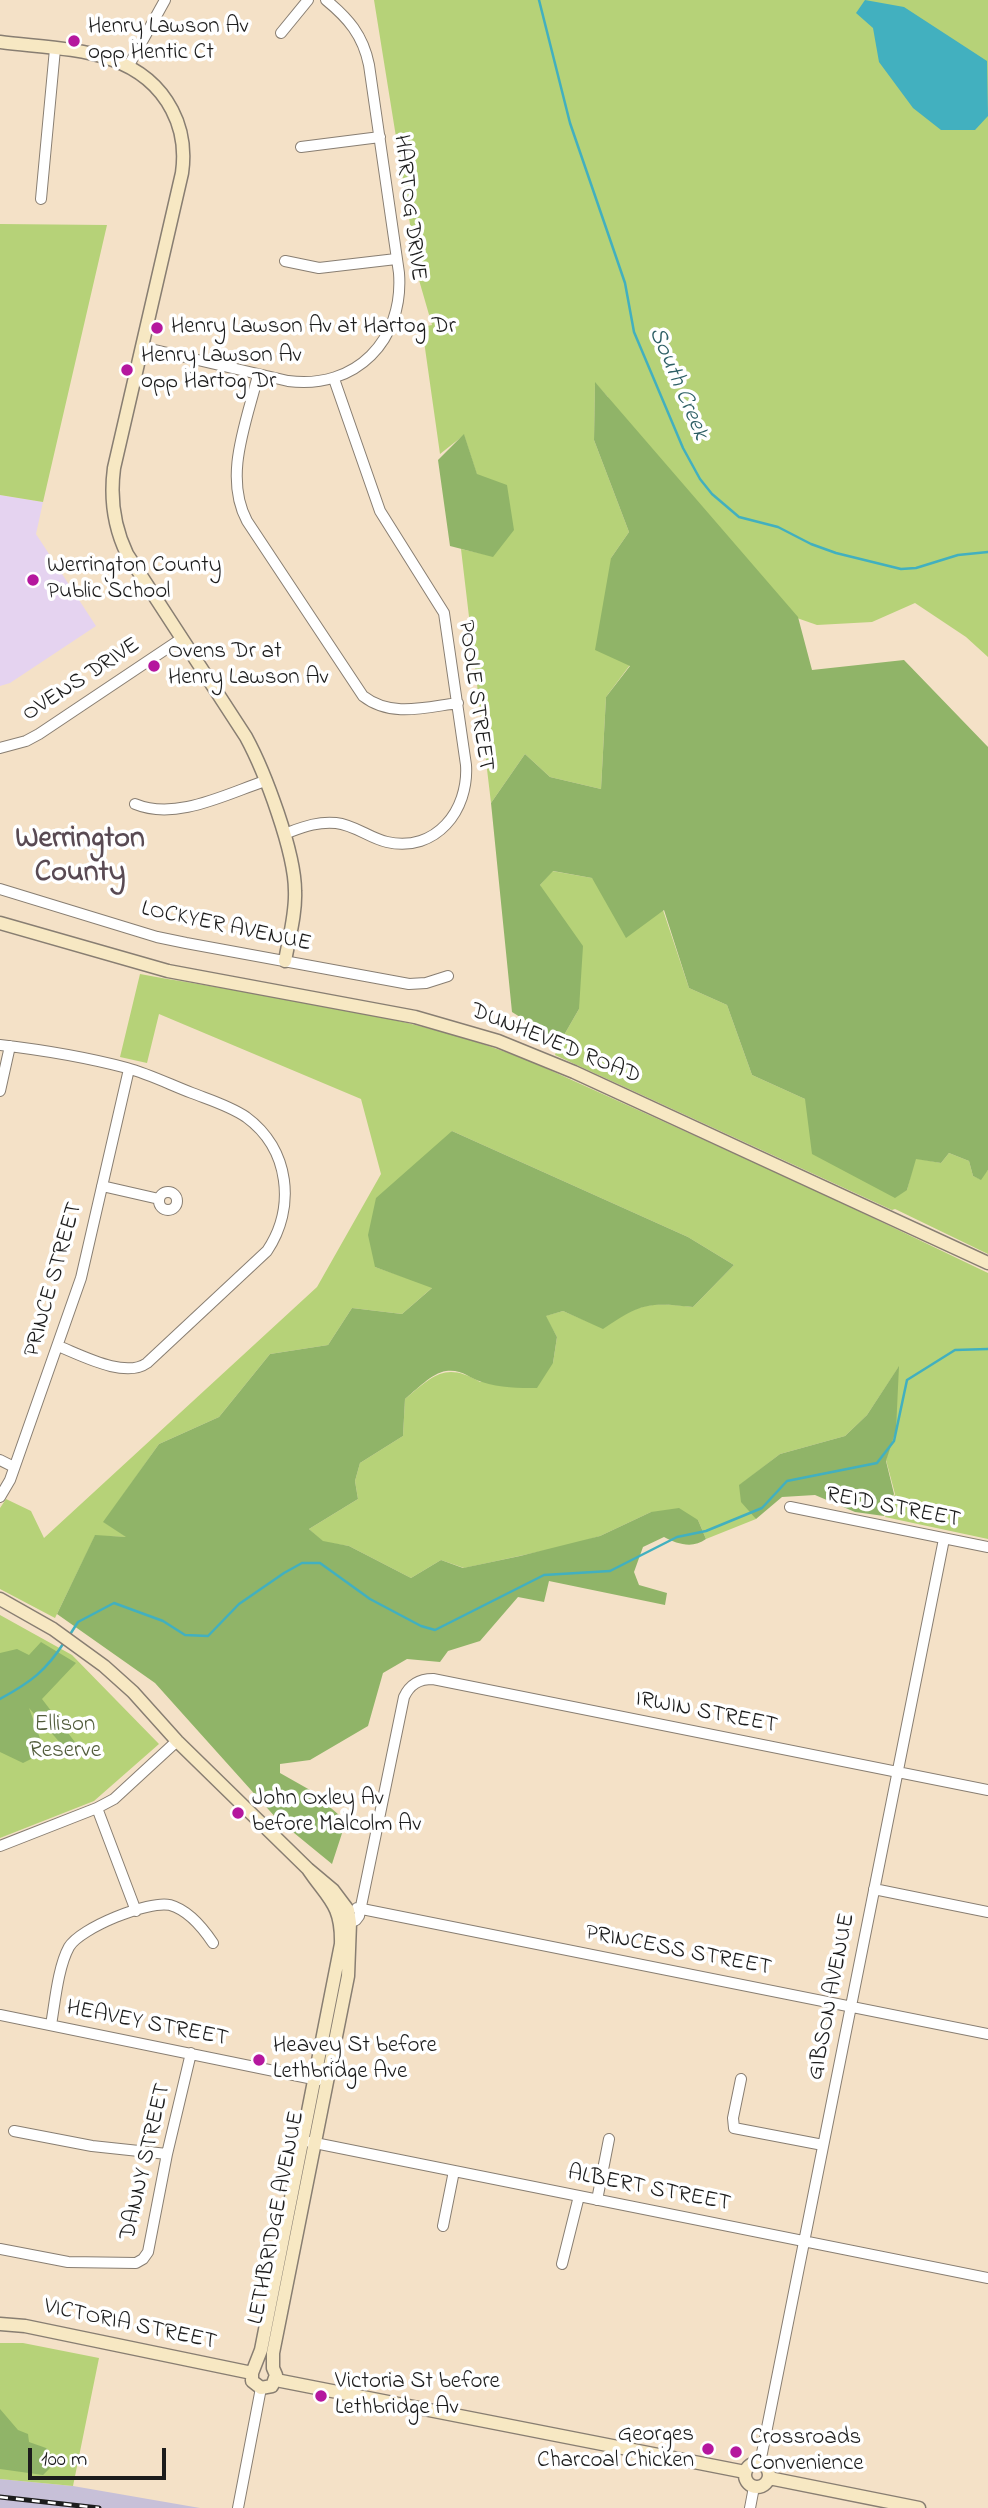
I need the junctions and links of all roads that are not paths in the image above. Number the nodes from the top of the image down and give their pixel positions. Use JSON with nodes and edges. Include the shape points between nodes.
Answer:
{"nodes":[{"id":1,"x":165,"y":0,"type":"edge"},
{"id":2,"x":308,"y":0,"type":"edge"},
{"id":3,"x":326,"y":0,"type":"edge"},
{"id":4,"x":281,"y":33,"type":"dead end"},
{"id":5,"x":0,"y":42,"type":"edge"},
{"id":6,"x":55,"y":49,"type":"junction"},
{"id":7,"x":129,"y":65,"type":"junction"},
{"id":8,"x":380,"y":137,"type":"junction"},
{"id":9,"x":301,"y":146,"type":"dead end"},
{"id":10,"x":41,"y":199,"type":"dead end"},
{"id":11,"x":396,"y":259,"type":"junction"},
{"id":12,"x":285,"y":261,"type":"dead end"},
{"id":13,"x":142,"y":347,"type":"junction"},
{"id":14,"x":258,"y":375,"type":"junction"},
{"id":15,"x":334,"y":379,"type":"junction"},
{"id":16,"x":181,"y":639,"type":"junction"},
{"id":17,"x":458,"y":704,"type":"junction"},
{"id":18,"x":0,"y":748,"type":"edge"},
{"id":19,"x":265,"y":780,"type":"junction"},
{"id":20,"x":135,"y":804,"type":"dead end"},
{"id":21,"x":284,"y":834,"type":"junction"},
{"id":22,"x":0,"y":889,"type":"edge"},
{"id":23,"x":0,"y":923,"type":"edge"},
{"id":24,"x":285,"y":961,"type":"junction"},
{"id":25,"x":448,"y":976,"type":"dead end"},
{"id":26,"x":5,"y":1046,"type":"edge"},
{"id":27,"x":129,"y":1069,"type":"junction"},
{"id":28,"x":0,"y":1091,"type":"edge"},
{"id":29,"x":102,"y":1186,"type":"junction"},
{"id":30,"x":159,"y":1199,"type":"dead end"},
{"id":31,"x":988,"y":1263,"type":"edge"},
{"id":32,"x":58,"y":1346,"type":"junction"},
{"id":33,"x":0,"y":1460,"type":"edge"},
{"id":34,"x":14,"y":1467,"type":"junction"},
{"id":35,"x":0,"y":1497,"type":"edge"},
{"id":36,"x":790,"y":1507,"type":"dead end"},
{"id":37,"x":944,"y":1539,"type":"junction"},
{"id":38,"x":988,"y":1547,"type":"edge"},
{"id":39,"x":0,"y":1599,"type":"edge"},
{"id":40,"x":177,"y":1741,"type":"junction"},
{"id":41,"x":898,"y":1772,"type":"junction"},
{"id":42,"x":988,"y":1790,"type":"edge"},
{"id":43,"x":97,"y":1808,"type":"junction"},
{"id":44,"x":0,"y":1846,"type":"edge"},
{"id":45,"x":874,"y":1889,"type":"junction"},
{"id":46,"x":361,"y":1908,"type":"junction"},
{"id":47,"x":136,"y":1911,"type":"junction"},
{"id":48,"x":988,"y":1912,"type":"edge"},
{"id":49,"x":345,"y":1918,"type":"junction"},
{"id":50,"x":213,"y":1943,"type":"dead end"},
{"id":51,"x":851,"y":2006,"type":"junction"},
{"id":52,"x":0,"y":2015,"type":"edge"},
{"id":53,"x":51,"y":2025,"type":"junction"},
{"id":54,"x":988,"y":2034,"type":"edge"},
{"id":55,"x":191,"y":2053,"type":"junction"},
{"id":56,"x":741,"y":2079,"type":"dead end"},
{"id":57,"x":321,"y":2080,"type":"junction"},
{"id":58,"x":14,"y":2132,"type":"dead end"},
{"id":59,"x":610,"y":2139,"type":"dead end"},
{"id":60,"x":308,"y":2142,"type":"junction"},
{"id":61,"x":823,"y":2145,"type":"junction"},
{"id":62,"x":167,"y":2154,"type":"junction"},
{"id":63,"x":454,"y":2171,"type":"junction"},
{"id":64,"x":579,"y":2196,"type":"junction"},
{"id":65,"x":597,"y":2200,"type":"junction"},
{"id":66,"x":443,"y":2226,"type":"dead end"},
{"id":67,"x":804,"y":2241,"type":"junction"},
{"id":68,"x":0,"y":2249,"type":"edge"},
{"id":69,"x":562,"y":2264,"type":"dead end"},
{"id":70,"x":988,"y":2278,"type":"edge"},
{"id":71,"x":0,"y":2324,"type":"edge"},
{"id":72,"x":254,"y":2370,"type":"junction"},
{"id":73,"x":275,"y":2374,"type":"junction"},
{"id":74,"x":261,"y":2389,"type":"junction"},
{"id":75,"x":760,"y":2463,"type":"junction"},
{"id":76,"x":745,"y":2472,"type":"junction"},
{"id":77,"x":769,"y":2478,"type":"junction"},
{"id":78,"x":754,"y":2487,"type":"junction"},
{"id":79,"x":238,"y":2508,"type":"edge"},
{"id":80,"x":750,"y":2508,"type":"edge"},
{"id":81,"x":919,"y":2508,"type":"edge"}],
"edges":[{"from":1,"to":7,"type":"street"},
{"from":2,"to":4,"type":"street"},
{"from":3,"to":8,"type":"street","name":"HARTOG DRIVE","via":[[351,23],[364,45]]},
{"from":5,"to":6,"type":"street"},
{"from":6,"to":7,"type":"street","via":[[98,54]]},
{"from":6,"to":10,"type":"street"},
{"from":7,"to":13,"type":"street","via":[[167,102],[183,150],[182,173]]},
{"from":8,"to":9,"type":"street"},
{"from":8,"to":11,"type":"street","name":"HARTOG DRIVE"},
{"from":11,"to":12,"type":"street","via":[[319,268]]},
{"from":11,"to":15,"type":"street","name":"HARTOG DRIVE","via":[[399,296],[390,331],[365,361]]},
{"from":13,"to":14,"type":"street","name":"HARTOG DRIVE"},
{"from":13,"to":16,"type":"street","via":[[114,468],[114,512],[127,554]]},
{"from":14,"to":15,"type":"street","name":"HARTOG DRIVE","via":[[298,383]]},
{"from":14,"to":17,"type":"street","via":[[236,478],[247,521],[363,696],[397,710]]},
{"from":15,"to":17,"type":"street","name":"POOLE STREET","via":[[380,511],[444,613]]},
{"from":16,"to":18,"type":"street","name":"OVENS DRIVE","via":[[39,734]]},
{"from":16,"to":19,"type":"street","via":[[246,737]]},
{"from":17,"to":21,"type":"street","name":"POOLE STREET","via":[[467,787],[460,807],[440,830],[401,844],[335,823],[313,824]]},
{"from":19,"to":20,"type":"street","via":[[189,806],[155,810]]},
{"from":19,"to":21,"type":"street"},
{"from":21,"to":24,"type":"street","via":[[295,892]]},
{"from":22,"to":24,"type":"street","name":"LOCKYER AVENUE","via":[[158,937]]},
{"from":23,"to":31,"type":"street","name":"DUNHEVED ROAD","via":[[168,971],[415,1017],[489,1037]]},
{"from":24,"to":25,"type":"street","name":"LOCKYER AVENUE","via":[[409,984]]},
{"from":26,"to":27,"type":"street"},
{"from":26,"to":28,"type":"street"},
{"from":27,"to":29,"type":"street","name":"PRINCE STREET"},
{"from":27,"to":32,"type":"street","via":[[229,1107],[255,1125],[270,1142],[281,1168],[286,1198],[282,1219],[262,1257],[141,1367],[128,1370]]},
{"from":29,"to":30,"type":"street"},
{"from":29,"to":32,"type":"street","name":"PRINCE STREET","via":[[81,1278]]},
{"from":32,"to":34,"type":"street","name":"PRINCE STREET"},
{"from":33,"to":34,"type":"street"},
{"from":34,"to":35,"type":"street","name":"PRINCE STREET"},
{"from":36,"to":37,"type":"street","name":"REID STREET"},
{"from":37,"to":38,"type":"street","name":"REID STREET"},
{"from":37,"to":41,"type":"street","name":"GIBSON AVENUE"},
{"from":39,"to":40,"type":"street","via":[[82,1648],[133,1692]]},
{"from":40,"to":43,"type":"street","via":[[120,1795]]},
{"from":40,"to":49,"type":"street","via":[[333,1890]]},
{"from":41,"to":42,"type":"street","name":"IRWIN STREET"},
{"from":41,"to":45,"type":"street","name":"GIBSON AVENUE"},
{"from":41,"to":46,"type":"street","name":"IRWIN STREET","via":[[433,1679],[417,1681],[404,1697]]},
{"from":43,"to":44,"type":"street"},
{"from":43,"to":47,"type":"street"},
{"from":45,"to":48,"type":"street"},
{"from":45,"to":51,"type":"street","name":"GIBSON AVENUE"},
{"from":46,"to":49,"type":"street","name":"PRINCESS STREET","via":[[354,1907]]},
{"from":46,"to":51,"type":"street","name":"PRINCESS STREET"},
{"from":47,"to":50,"type":"street","via":[[156,1904],[174,1906],[199,1924]]},
{"from":47,"to":53,"type":"street","via":[[88,1929],[72,1942]]},
{"from":49,"to":57,"type":"street","name":"LETHBRIDGE AVENUE","via":[[348,1976]]},
{"from":51,"to":54,"type":"street","name":"PRINCESS STREET"},
{"from":51,"to":61,"type":"street","name":"GIBSON AVENUE"},
{"from":52,"to":53,"type":"street","name":"HEAVEY STREET"},
{"from":53,"to":55,"type":"street","name":"HEAVEY STREET"},
{"from":55,"to":57,"type":"street","name":"HEAVEY STREET"},
{"from":55,"to":62,"type":"street","name":"DANNY STREET"},
{"from":56,"to":61,"type":"street","via":[[734,2128]]},
{"from":57,"to":60,"type":"street","name":"LETHBRIDGE AVENUE"},
{"from":58,"to":62,"type":"street"},
{"from":59,"to":65,"type":"street"},
{"from":60,"to":63,"type":"street","name":"ALBERT STREET"},
{"from":60,"to":72,"type":"street","name":"LETHBRIDGE AVENUE"},
{"from":60,"to":73,"type":"street","name":"LETHBRIDGE AVENUE","via":[[273,2353]]},
{"from":61,"to":67,"type":"street","name":"GIBSON AVENUE"},
{"from":62,"to":68,"type":"street","name":"DANNY STREET","via":[[148,2252],[136,2263],[68,2262]]},
{"from":63,"to":64,"type":"street","name":"ALBERT STREET"},
{"from":63,"to":66,"type":"street"},
{"from":64,"to":65,"type":"street","name":"ALBERT STREET"},
{"from":64,"to":69,"type":"street"},
{"from":65,"to":67,"type":"street","name":"ALBERT STREET"},
{"from":67,"to":70,"type":"street","name":"ALBERT STREET"},
{"from":67,"to":75,"type":"street","name":"GIBSON AVENUE"},
{"from":71,"to":72,"type":"street","name":"VICTORIA STREET"},
{"from":72,"to":73,"type":"street","via":[[266,2364]]},
{"from":72,"to":74,"type":"street","via":[[252,2381]]},
{"from":73,"to":74,"type":"street","via":[[272,2386]]},
{"from":73,"to":76,"type":"street"},
{"from":74,"to":79,"type":"street"},
{"from":75,"to":76,"type":"street"},
{"from":75,"to":77,"type":"street"},
{"from":76,"to":78,"type":"street","via":[[745,2480]]},
{"from":77,"to":78,"type":"street","via":[[762,2487]]},
{"from":77,"to":81,"type":"street"},
{"from":78,"to":80,"type":"street"}]}
